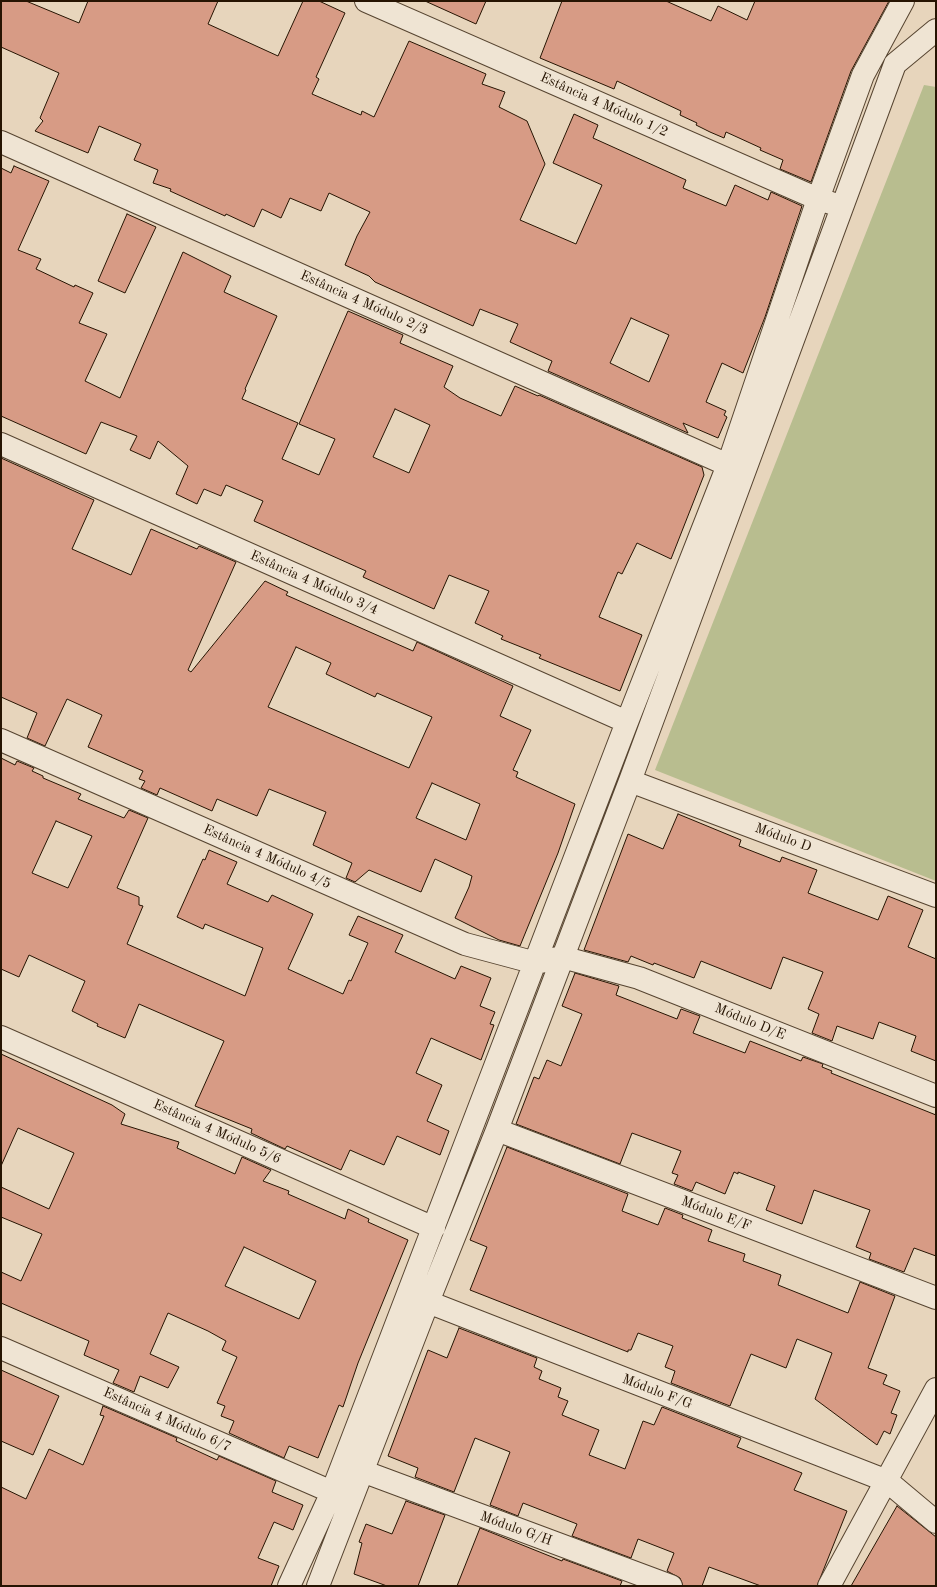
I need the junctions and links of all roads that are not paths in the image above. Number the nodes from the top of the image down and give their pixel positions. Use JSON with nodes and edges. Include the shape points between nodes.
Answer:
{"nodes":[{"id":1,"x":366,"y":1,"type":"edge"},
{"id":2,"x":903,"y":1,"type":"edge"},
{"id":3,"x":936,"y":30,"type":"edge"},
{"id":4,"x":1,"y":142,"type":"edge"},
{"id":5,"x":818,"y":199,"type":"junction"},
{"id":6,"x":842,"y":206,"type":"junction"},
{"id":7,"x":1,"y":444,"type":"edge"},
{"id":8,"x":728,"y":464,"type":"junction"},
{"id":9,"x":627,"y":722,"type":"junction"},
{"id":10,"x":1,"y":740,"type":"edge"},
{"id":11,"x":630,"y":781,"type":"junction"},
{"id":12,"x":936,"y":896,"type":"edge"},
{"id":13,"x":562,"y":957,"type":"junction"},
{"id":14,"x":536,"y":963,"type":"junction"},
{"id":15,"x":1,"y":1037,"type":"edge"},
{"id":16,"x":936,"y":1096,"type":"edge"},
{"id":17,"x":497,"y":1130,"type":"junction"},
{"id":18,"x":434,"y":1228,"type":"junction"},
{"id":19,"x":936,"y":1298,"type":"edge"},
{"id":20,"x":428,"y":1302,"type":"junction"},
{"id":21,"x":402,"y":1339,"type":"junction"},
{"id":22,"x":1,"y":1348,"type":"edge"},
{"id":23,"x":936,"y":1389,"type":"edge"},
{"id":24,"x":362,"y":1471,"type":"junction"},
{"id":25,"x":887,"y":1481,"type":"junction"},
{"id":26,"x":332,"y":1492,"type":"junction"},
{"id":27,"x":936,"y":1522,"type":"edge"},
{"id":28,"x":289,"y":1586,"type":"edge"},
{"id":29,"x":318,"y":1586,"type":"edge"},
{"id":30,"x":671,"y":1586,"type":"edge"},
{"id":31,"x":829,"y":1586,"type":"edge"}],
"edges":[{"from":1,"to":5,"type":"street","name":"Estância 4 Módulo 1/2"},
{"from":2,"to":5,"type":"street","via":[[863,75]]},
{"from":3,"to":6,"type":"street","via":[[895,64]]},
{"from":4,"to":8,"type":"street","name":"Estância 4 Módulo 2/3"},
{"from":5,"to":6,"type":"street","name":"Estância 4 Módulo 1/2"},
{"from":5,"to":8,"type":"street"},
{"from":6,"to":11,"type":"street"},
{"from":7,"to":9,"type":"street","name":"Estância 4 Módulo 3/4"},
{"from":8,"to":9,"type":"street"},
{"from":9,"to":11,"type":"street","via":[[631,732],[625,766]]},
{"from":9,"to":14,"type":"street"},
{"from":10,"to":14,"type":"street","name":"Estância 4 Módulo 4/5","via":[[465,944]]},
{"from":11,"to":12,"type":"street","name":"Módulo D"},
{"from":11,"to":13,"type":"street"},
{"from":13,"to":14,"type":"street"},
{"from":13,"to":16,"type":"street","name":"Módulo D/E","via":[[639,978]]},
{"from":13,"to":17,"type":"street"},
{"from":14,"to":18,"type":"street"},
{"from":15,"to":18,"type":"street","name":"Estância 4 Módulo 5/6"},
{"from":17,"to":19,"type":"street","name":"Módulo E/F"},
{"from":17,"to":20,"type":"street"},
{"from":18,"to":21,"type":"street"},
{"from":20,"to":21,"type":"street"},
{"from":20,"to":25,"type":"street","name":"Módulo F/G"},
{"from":21,"to":24,"type":"street"},
{"from":21,"to":26,"type":"street"},
{"from":22,"to":26,"type":"street","name":"Estância 4 Módulo 6/7"},
{"from":23,"to":25,"type":"street"},
{"from":24,"to":29,"type":"street"},
{"from":24,"to":30,"type":"street","name":"Módulo G/H"},
{"from":25,"to":27,"type":"street","name":"Módulo F/G"},
{"from":25,"to":31,"type":"street"},
{"from":26,"to":28,"type":"street"}]}
